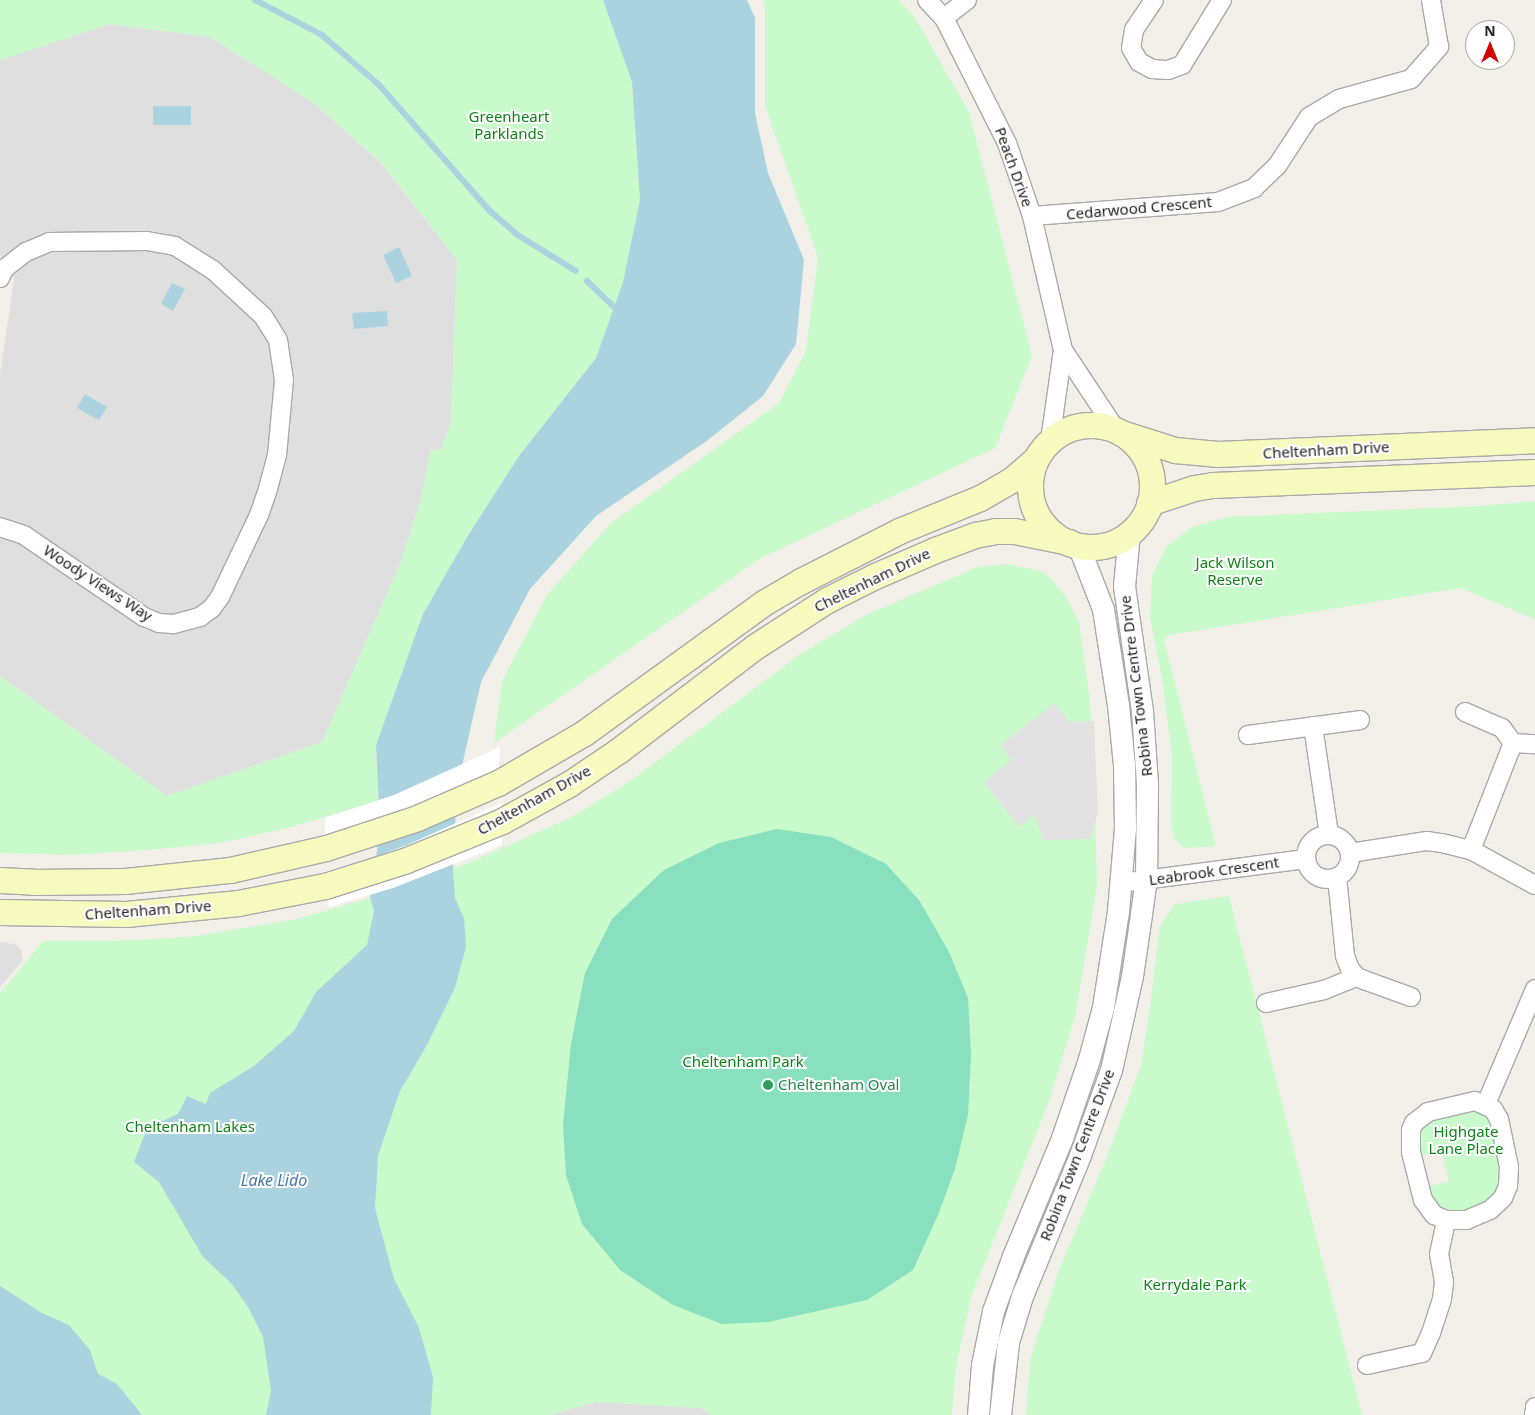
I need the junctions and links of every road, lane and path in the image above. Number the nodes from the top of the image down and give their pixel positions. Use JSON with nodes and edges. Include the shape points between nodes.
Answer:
{"nodes":[{"id":1,"x":927,"y":0,"type":"edge"},
{"id":2,"x":967,"y":0,"type":"edge"},
{"id":3,"x":1154,"y":0,"type":"edge"},
{"id":4,"x":1222,"y":0,"type":"edge"},
{"id":5,"x":1431,"y":0,"type":"edge"},
{"id":6,"x":944,"y":18,"type":"junction"},
{"id":7,"x":1032,"y":216,"type":"junction"},
{"id":8,"x":0,"y":278,"type":"edge"},
{"id":9,"x":1063,"y":350,"type":"junction"},
{"id":10,"x":1118,"y":432,"type":"junction"},
{"id":11,"x":1535,"y":440,"type":"edge"},
{"id":12,"x":1043,"y":450,"type":"junction"},
{"id":13,"x":1535,"y":472,"type":"edge"},
{"id":14,"x":1149,"y":503,"type":"junction"},
{"id":15,"x":0,"y":527,"type":"edge"},
{"id":16,"x":1129,"y":534,"type":"junction"},
{"id":17,"x":1074,"y":544,"type":"junction"},
{"id":18,"x":1465,"y":712,"type":"dead end"},
{"id":19,"x":1360,"y":720,"type":"dead end"},
{"id":20,"x":1313,"y":726,"type":"junction"},
{"id":21,"x":1248,"y":735,"type":"dead end"},
{"id":22,"x":1514,"y":743,"type":"junction"},
{"id":23,"x":1535,"y":744,"type":"edge"},
{"id":24,"x":1329,"y":835,"type":"junction"},
{"id":25,"x":1471,"y":850,"type":"junction"},
{"id":26,"x":1350,"y":853,"type":"junction"},
{"id":27,"x":1306,"y":859,"type":"junction"},
{"id":28,"x":1337,"y":877,"type":"junction"},
{"id":29,"x":0,"y":880,"type":"edge"},
{"id":30,"x":1146,"y":880,"type":"junction"},
{"id":31,"x":1121,"y":883,"type":"junction"},
{"id":32,"x":1535,"y":885,"type":"edge"},
{"id":33,"x":0,"y":912,"type":"edge"},
{"id":34,"x":1357,"y":977,"type":"junction"},
{"id":35,"x":1535,"y":989,"type":"edge"},
{"id":36,"x":1411,"y":997,"type":"dead end"},
{"id":37,"x":1266,"y":1002,"type":"dead end"},
{"id":38,"x":1486,"y":1104,"type":"junction"},
{"id":39,"x":1446,"y":1220,"type":"junction"},
{"id":40,"x":1367,"y":1365,"type":"dead end"},
{"id":41,"x":1535,"y":1407,"type":"edge"},
{"id":42,"x":978,"y":1415,"type":"edge"},
{"id":43,"x":1000,"y":1415,"type":"edge"},
{"id":44,"x":1534,"y":1415,"type":"edge"}],
"edges":[{"from":1,"to":6,"type":"street","name":"Peach Drive"},
{"from":2,"to":6,"type":"street"},
{"from":3,"to":4,"type":"street","via":[[1134,30],[1132,48],[1140,62],[1152,69],[1168,70],[1182,65]]},
{"from":5,"to":7,"type":"street","name":"Cedarwood Crescent","via":[[1438,47],[1411,80],[1339,99],[1309,117],[1276,166],[1254,188],[1218,202]]},
{"from":6,"to":7,"type":"street","name":"Peach Drive","via":[[1008,143]]},
{"from":7,"to":9,"type":"street","name":"Peach Drive"},
{"from":8,"to":15,"type":"street","name":"Woody Views Way","via":[[4,268],[26,252],[49,242],[147,240],[175,246],[213,270],[263,316],[278,340],[284,380],[277,455],[268,488],[220,597],[200,617],[173,624],[144,617],[24,535]]},
{"from":9,"to":10,"type":"street","name":"Peach Drive"},
{"from":9,"to":12,"type":"street","name":"Peach Drive"},
{"from":10,"to":11,"type":"main road","name":"Cheltenham Drive","via":[[1175,450],[1218,454]]},
{"from":10,"to":12,"type":"main road","via":[[1093,425],[1078,427],[1063,432]]},
{"from":10,"to":14,"type":"main road","via":[[1135,444],[1146,459],[1152,485]]},
{"from":12,"to":17,"type":"main road","via":[[1030,483],[1034,507],[1047,527]]},
{"from":12,"to":29,"type":"main road","name":"Cheltenham Drive","via":[[1014,478],[980,498],[899,531],[800,580],[584,733],[498,783],[417,818],[326,848],[270,862],[179,877],[75,882]]},
{"from":13,"to":14,"type":"main road","name":"Cheltenham Drive","via":[[1213,485]]},
{"from":14,"to":16,"type":"main road"},
{"from":16,"to":17,"type":"main road","via":[[1102,545]]},
{"from":16,"to":30,"type":"street","name":"Robina Town Centre Drive","via":[[1124,586],[1142,711],[1147,784]]},
{"from":17,"to":31,"type":"street","name":"Robina Town Centre Drive","via":[[1103,609],[1118,705],[1124,765],[1125,827]]},
{"from":17,"to":33,"type":"main road","name":"Cheltenham Drive","via":[[1021,532],[995,531],[975,535],[875,576],[827,600],[756,646],[618,751],[569,784],[502,821],[404,861],[325,886],[184,910],[100,914]]},
{"from":18,"to":22,"type":"street","via":[[1502,728]]},
{"from":19,"to":20,"type":"street"},
{"from":20,"to":21,"type":"street"},
{"from":20,"to":24,"type":"street"},
{"from":22,"to":23,"type":"street"},
{"from":22,"to":25,"type":"street"},
{"from":24,"to":26,"type":"street","via":[[1346,843]]},
{"from":24,"to":27,"type":"street","via":[[1310,844]]},
{"from":25,"to":26,"type":"street","via":[[1427,841]]},
{"from":25,"to":32,"type":"street"},
{"from":26,"to":28,"type":"street","via":[[1349,865]]},
{"from":27,"to":28,"type":"street","via":[[1314,873],[1328,879]]},
{"from":27,"to":30,"type":"street","name":"Leabrook Crescent"},
{"from":28,"to":34,"type":"street","via":[[1345,956]]},
{"from":30,"to":31,"type":"street","name":"Leabrook Crescent"},
{"from":30,"to":43,"type":"street","name":"Robina Town Centre Drive","via":[[1132,976],[1111,1070],[1020,1303],[1008,1342]]},
{"from":31,"to":42,"type":"street","name":"Robina Town Centre Drive","via":[[1101,1016],[1077,1100],[999,1293],[984,1346]]},
{"from":34,"to":36,"type":"street"},
{"from":34,"to":37,"type":"street","via":[[1324,990]]},
{"from":35,"to":38,"type":"street"},
{"from":38,"to":39,"type":"street","via":[[1499,1119],[1509,1167],[1508,1186],[1503,1198],[1490,1210],[1467,1220]]},
{"from":38,"to":39,"type":"street","via":[[1474,1101],[1438,1108],[1420,1117],[1411,1130],[1411,1152],[1423,1200],[1434,1215]]},
{"from":39,"to":40,"type":"street","via":[[1438,1254],[1444,1282],[1442,1299],[1422,1353]]},
{"from":41,"to":44,"type":"street"}]}
